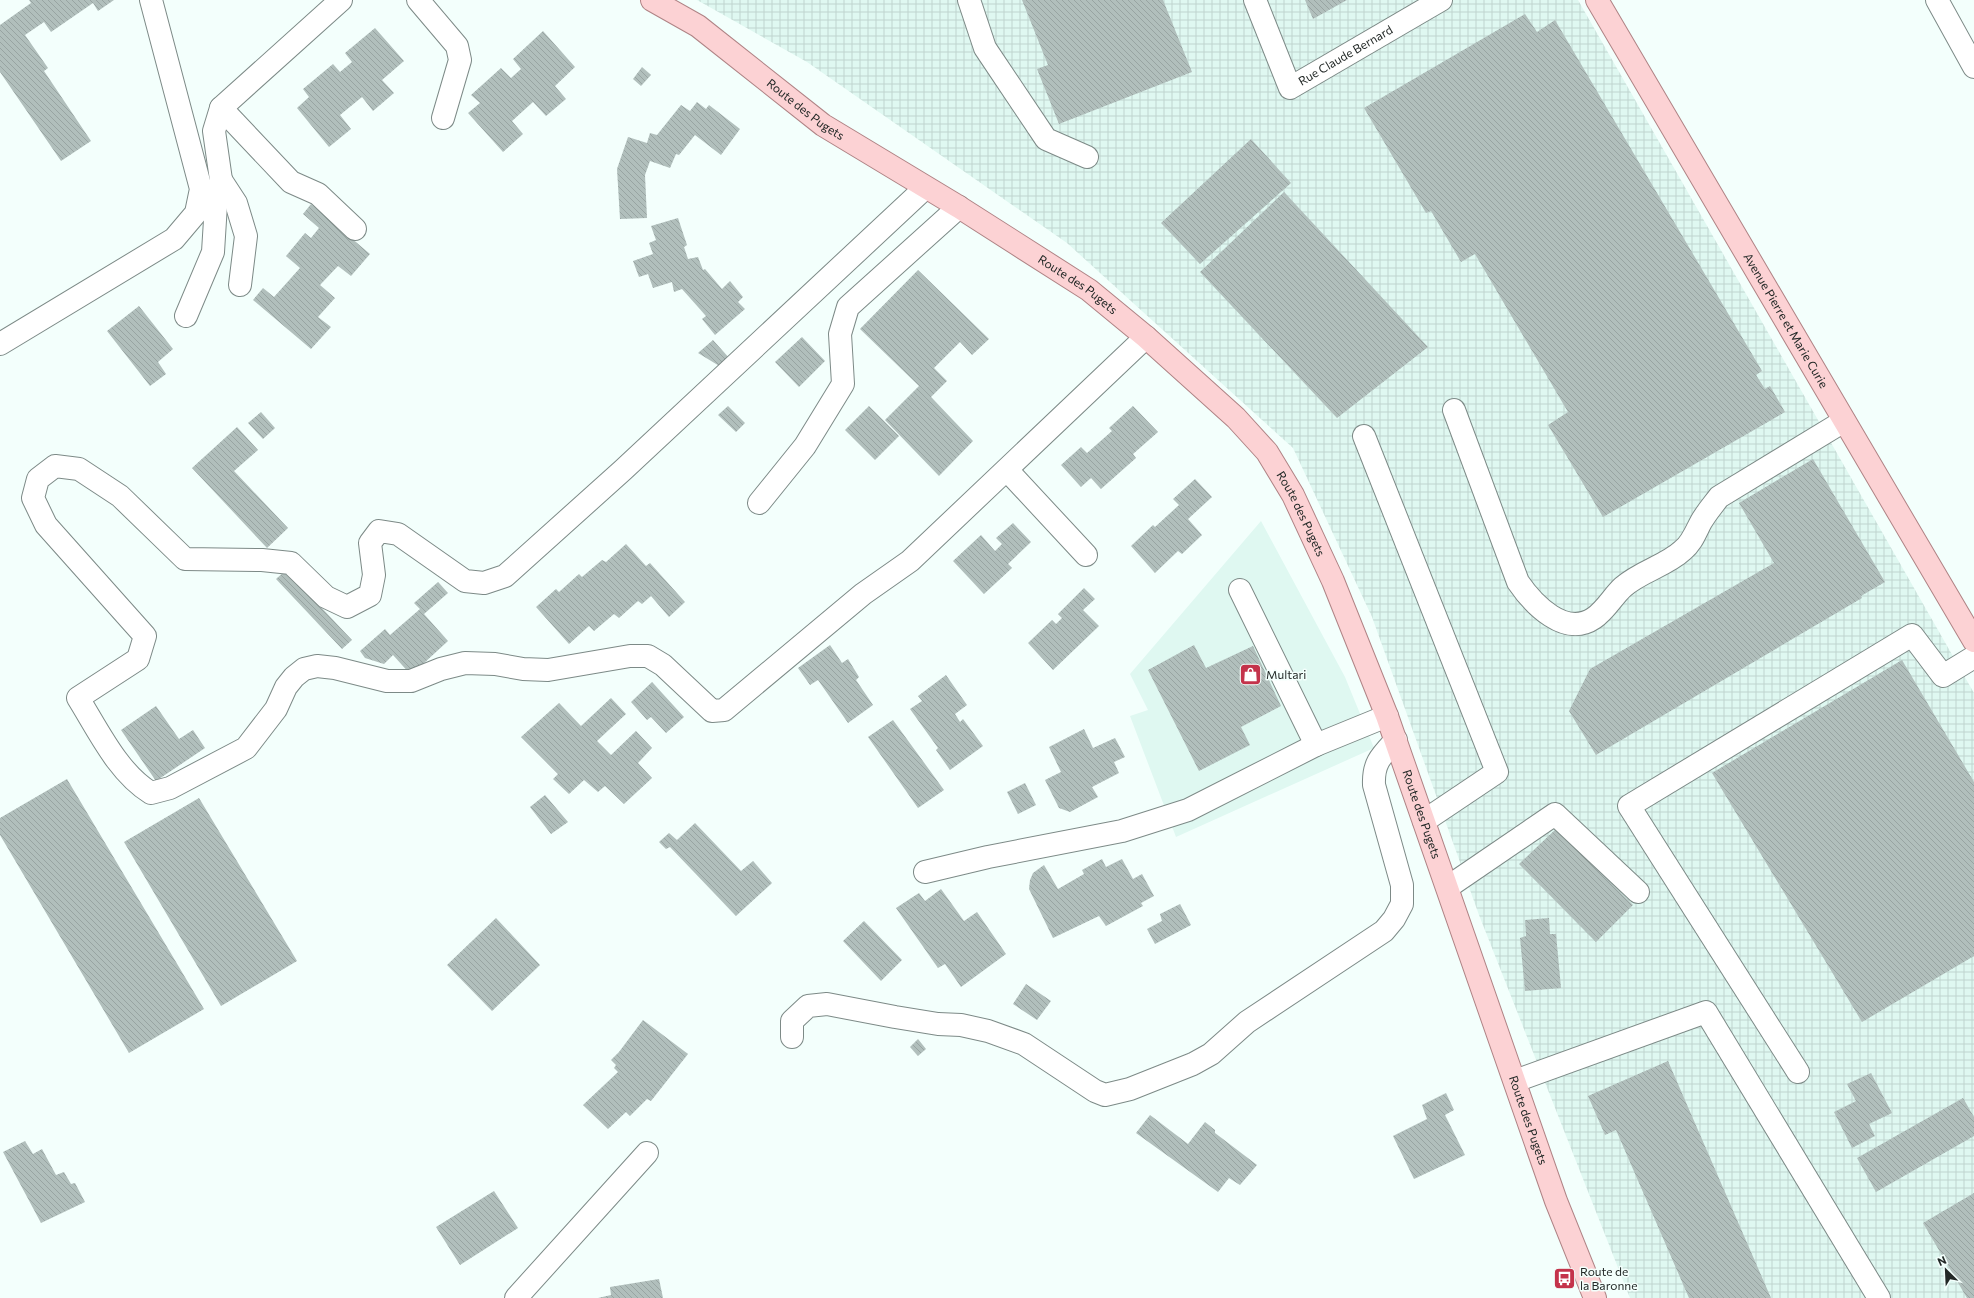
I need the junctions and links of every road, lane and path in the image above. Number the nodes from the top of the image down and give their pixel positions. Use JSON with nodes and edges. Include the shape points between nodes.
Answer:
{"nodes":[{"id":1,"x":150,"y":0,"type":"edge"},
{"id":2,"x":341,"y":0,"type":"edge"},
{"id":3,"x":418,"y":0,"type":"edge"},
{"id":4,"x":652,"y":0,"type":"edge"},
{"id":5,"x":969,"y":0,"type":"edge"},
{"id":6,"x":1255,"y":0,"type":"edge"},
{"id":7,"x":1442,"y":0,"type":"edge"},
{"id":8,"x":1597,"y":0,"type":"edge"},
{"id":9,"x":1936,"y":0,"type":"edge"},
{"id":10,"x":1974,"y":67,"type":"edge"},
{"id":11,"x":221,"y":108,"type":"junction"},
{"id":12,"x":443,"y":118,"type":"dead end"},
{"id":13,"x":1087,"y":157,"type":"dead end"},
{"id":14,"x":220,"y":180,"type":"junction"},
{"id":15,"x":925,"y":188,"type":"junction"},
{"id":16,"x":958,"y":207,"type":"junction"},
{"id":17,"x":355,"y":228,"type":"dead end"},
{"id":18,"x":240,"y":285,"type":"dead end"},
{"id":19,"x":186,"y":316,"type":"dead end"},
{"id":20,"x":1146,"y":337,"type":"junction"},
{"id":21,"x":0,"y":344,"type":"edge"},
{"id":22,"x":1454,"y":410,"type":"dead end"},
{"id":23,"x":1844,"y":421,"type":"junction"},
{"id":24,"x":1364,"y":436,"type":"dead end"},
{"id":25,"x":1007,"y":470,"type":"junction"},
{"id":26,"x":759,"y":503,"type":"dead end"},
{"id":27,"x":1086,"y":555,"type":"dead end"},
{"id":28,"x":1240,"y":590,"type":"dead end"},
{"id":29,"x":1974,"y":641,"type":"edge"},
{"id":30,"x":1974,"y":657,"type":"edge"},
{"id":31,"x":1388,"y":716,"type":"junction"},
{"id":32,"x":1396,"y":740,"type":"junction"},
{"id":33,"x":1316,"y":745,"type":"junction"},
{"id":34,"x":1424,"y":821,"type":"junction"},
{"id":35,"x":925,"y":872,"type":"dead end"},
{"id":36,"x":1448,"y":887,"type":"junction"},
{"id":37,"x":1638,"y":892,"type":"dead end"},
{"id":38,"x":792,"y":1037,"type":"dead end"},
{"id":39,"x":1798,"y":1072,"type":"dead end"},
{"id":40,"x":1515,"y":1081,"type":"junction"},
{"id":41,"x":648,"y":1153,"type":"dead end"},
{"id":42,"x":516,"y":1298,"type":"edge"},
{"id":43,"x":1594,"y":1298,"type":"edge"},
{"id":44,"x":1879,"y":1298,"type":"edge"}],
"edges":[{"from":1,"to":21,"type":"street","via":[[201,189],[196,213],[174,239]]},
{"from":2,"to":11,"type":"street"},
{"from":3,"to":12,"type":"street","via":[[457,46],[460,60]]},
{"from":4,"to":15,"type":"main road","name":"Route des Pugets","via":[[698,26],[823,125]]},
{"from":5,"to":13,"type":"street","via":[[985,48],[1046,139]]},
{"from":6,"to":7,"type":"street","name":"Rue Claude Bernard","via":[[1290,88]]},
{"from":8,"to":23,"type":"main road","name":"Avenue Pierre et Marie Curie"},
{"from":9,"to":10,"type":"street"},
{"from":11,"to":14,"type":"street","via":[[214,131]]},
{"from":11,"to":17,"type":"street","via":[[291,182],[318,194]]},
{"from":14,"to":18,"type":"street","via":[[236,203],[246,236]]},
{"from":14,"to":19,"type":"street","via":[[213,252]]},
{"from":15,"to":16,"type":"main road","name":"Route des Pugets"},
{"from":15,"to":25,"type":"street","via":[[588,502],[505,576],[484,583],[465,582],[398,534],[379,531],[370,543],[374,575],[370,595],[348,607],[326,597],[291,563],[185,559],[120,496],[80,469],[55,466],[38,479],[33,498],[46,525],[145,636],[138,659],[78,698],[125,772],[151,793],[170,788],[246,748],[276,709],[294,677],[304,669],[317,666],[387,681],[411,681],[465,663],[548,670],[630,656],[648,656],[663,665],[712,711],[724,710],[863,594],[910,561]]},
{"from":16,"to":20,"type":"main road","name":"Route des Pugets","via":[[1089,290]]},
{"from":16,"to":26,"type":"street","via":[[848,307],[840,334],[843,384],[805,446]]},
{"from":20,"to":25,"type":"street"},
{"from":20,"to":31,"type":"main road","name":"Route des Pugets","via":[[1236,418],[1268,452],[1293,495],[1333,581]]},
{"from":22,"to":23,"type":"street","via":[[1518,582],[1528,597],[1546,614],[1566,623],[1583,625],[1596,618],[1624,586],[1683,550],[1719,497]]},
{"from":23,"to":29,"type":"main road","name":"Avenue Pierre et Marie Curie"},
{"from":24,"to":34,"type":"street","via":[[1498,772]]},
{"from":25,"to":27,"type":"street"},
{"from":28,"to":33,"type":"street"},
{"from":30,"to":39,"type":"street","via":[[1942,676],[1912,635],[1629,806]]},
{"from":31,"to":32,"type":"main road","name":"Route des Pugets"},
{"from":31,"to":33,"type":"street"},
{"from":32,"to":34,"type":"main road","name":"Route des Pugets"},
{"from":32,"to":38,"type":"street","via":[[1378,760],[1374,773],[1374,786],[1402,885],[1402,904],[1394,919],[1384,931],[1247,1022],[1211,1054],[1193,1064],[1105,1096],[1024,1044],[988,1031],[960,1025],[938,1024],[827,1004],[808,1006],[792,1020]]},
{"from":33,"to":35,"type":"street","via":[[1188,810],[1122,830]]},
{"from":34,"to":36,"type":"main road","name":"Route des Pugets"},
{"from":36,"to":37,"type":"street","via":[[1555,814]]},
{"from":36,"to":40,"type":"main road","name":"Route des Pugets"},
{"from":40,"to":43,"type":"main road","name":"Route des Pugets","via":[[1556,1201]]},
{"from":40,"to":44,"type":"street","via":[[1706,1012]]},
{"from":41,"to":42,"type":"street"}]}
